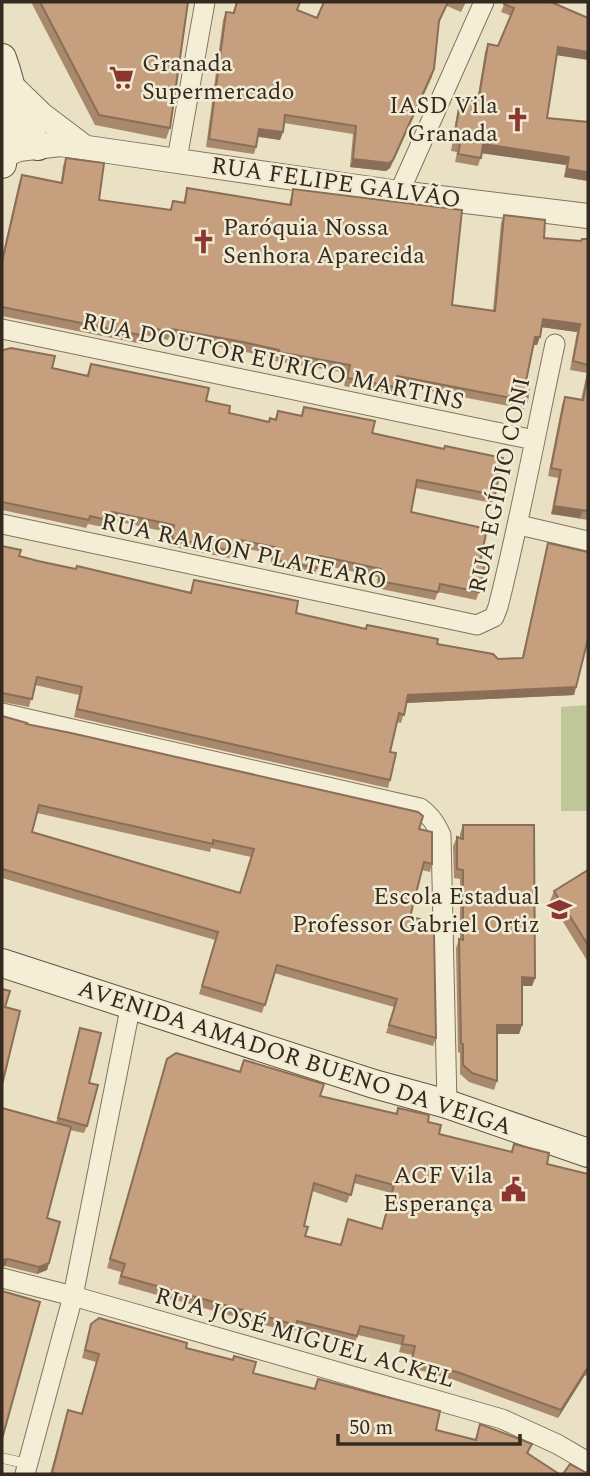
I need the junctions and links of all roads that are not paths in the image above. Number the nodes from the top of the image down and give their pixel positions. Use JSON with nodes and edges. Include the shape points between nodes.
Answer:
{"nodes":[{"id":1,"x":205,"y":2,"type":"edge"},
{"id":2,"x":484,"y":2,"type":"edge"},
{"id":3,"x":2,"y":58,"type":"edge"},
{"id":4,"x":11,"y":85,"type":"junction"},
{"id":5,"x":37,"y":146,"type":"junction"},
{"id":6,"x":83,"y":146,"type":"junction"},
{"id":7,"x":177,"y":159,"type":"junction"},
{"id":8,"x":3,"y":160,"type":"edge"},
{"id":9,"x":399,"y":193,"type":"junction"},
{"id":10,"x":588,"y":216,"type":"edge"},
{"id":11,"x":2,"y":329,"type":"edge"},
{"id":12,"x":555,"y":344,"type":"dead end"},
{"id":13,"x":534,"y":440,"type":"junction"},
{"id":14,"x":2,"y":524,"type":"edge"},
{"id":15,"x":519,"y":525,"type":"junction"},
{"id":16,"x":588,"y":541,"type":"edge"},
{"id":17,"x":477,"y":625,"type":"joint"},
{"id":18,"x":2,"y":713,"type":"edge"},
{"id":19,"x":2,"y":963,"type":"edge"},
{"id":20,"x":131,"y":1004,"type":"junction"},
{"id":21,"x":447,"y":1104,"type":"junction"},
{"id":22,"x":588,"y":1153,"type":"edge"},
{"id":23,"x":2,"y":1278,"type":"edge"},
{"id":24,"x":73,"y":1296,"type":"junction"},
{"id":25,"x":2,"y":1458,"type":"edge"},
{"id":26,"x":588,"y":1462,"type":"edge"},
{"id":27,"x":27,"y":1469,"type":"edge"}],
"edges":[{"from":1,"to":7,"type":"street"},
{"from":2,"to":9,"type":"street"},
{"from":3,"to":4,"type":"main road"},
{"from":4,"to":5,"type":"main road","via":[[16,111]]},
{"from":4,"to":6,"type":"street","name":"RUA FELIPE GALVÃO"},
{"from":4,"to":8,"type":"main road"},
{"from":5,"to":6,"type":"street","name":"RUA FELIPE GALVÃO"},
{"from":5,"to":8,"type":"street","name":"RUA FELIPE GALVÃO"},
{"from":6,"to":7,"type":"street","name":"RUA FELIPE GALVÃO"},
{"from":7,"to":9,"type":"street","name":"RUA FELIPE GALVÃO"},
{"from":9,"to":10,"type":"street","name":"RUA FELIPE GALVÃO"},
{"from":11,"to":13,"type":"street","name":"RUA DOUTOR EURICO MARTINS"},
{"from":12,"to":13,"type":"street","name":"RUA EGÍDIO CONI"},
{"from":13,"to":15,"type":"street","name":"RUA EGÍDIO CONI"},
{"from":14,"to":17,"type":"street","name":"RUA RAMON PLATEARO"},
{"from":15,"to":16,"type":"street"},
{"from":15,"to":17,"type":"street","name":"RUA EGÍDIO CONI","via":[[494,617]]},
{"from":18,"to":21,"type":"street","via":[[420,808],[428,814],[440,835]]},
{"from":19,"to":20,"type":"main road","name":"AVENIDA AMADOR BUENO DA VEIGA"},
{"from":20,"to":21,"type":"main road","name":"AVENIDA AMADOR BUENO DA VEIGA"},
{"from":20,"to":24,"type":"street"},
{"from":21,"to":22,"type":"main road","name":"AVENIDA AMADOR BUENO DA VEIGA"},
{"from":23,"to":24,"type":"street","name":"RUA JOSÉ MIGUEL ACKEL"},
{"from":24,"to":26,"type":"street","name":"RUA JOSÉ MIGUEL ACKEL","via":[[502,1419]]},
{"from":24,"to":27,"type":"street"},
{"from":25,"to":27,"type":"lane"}]}
